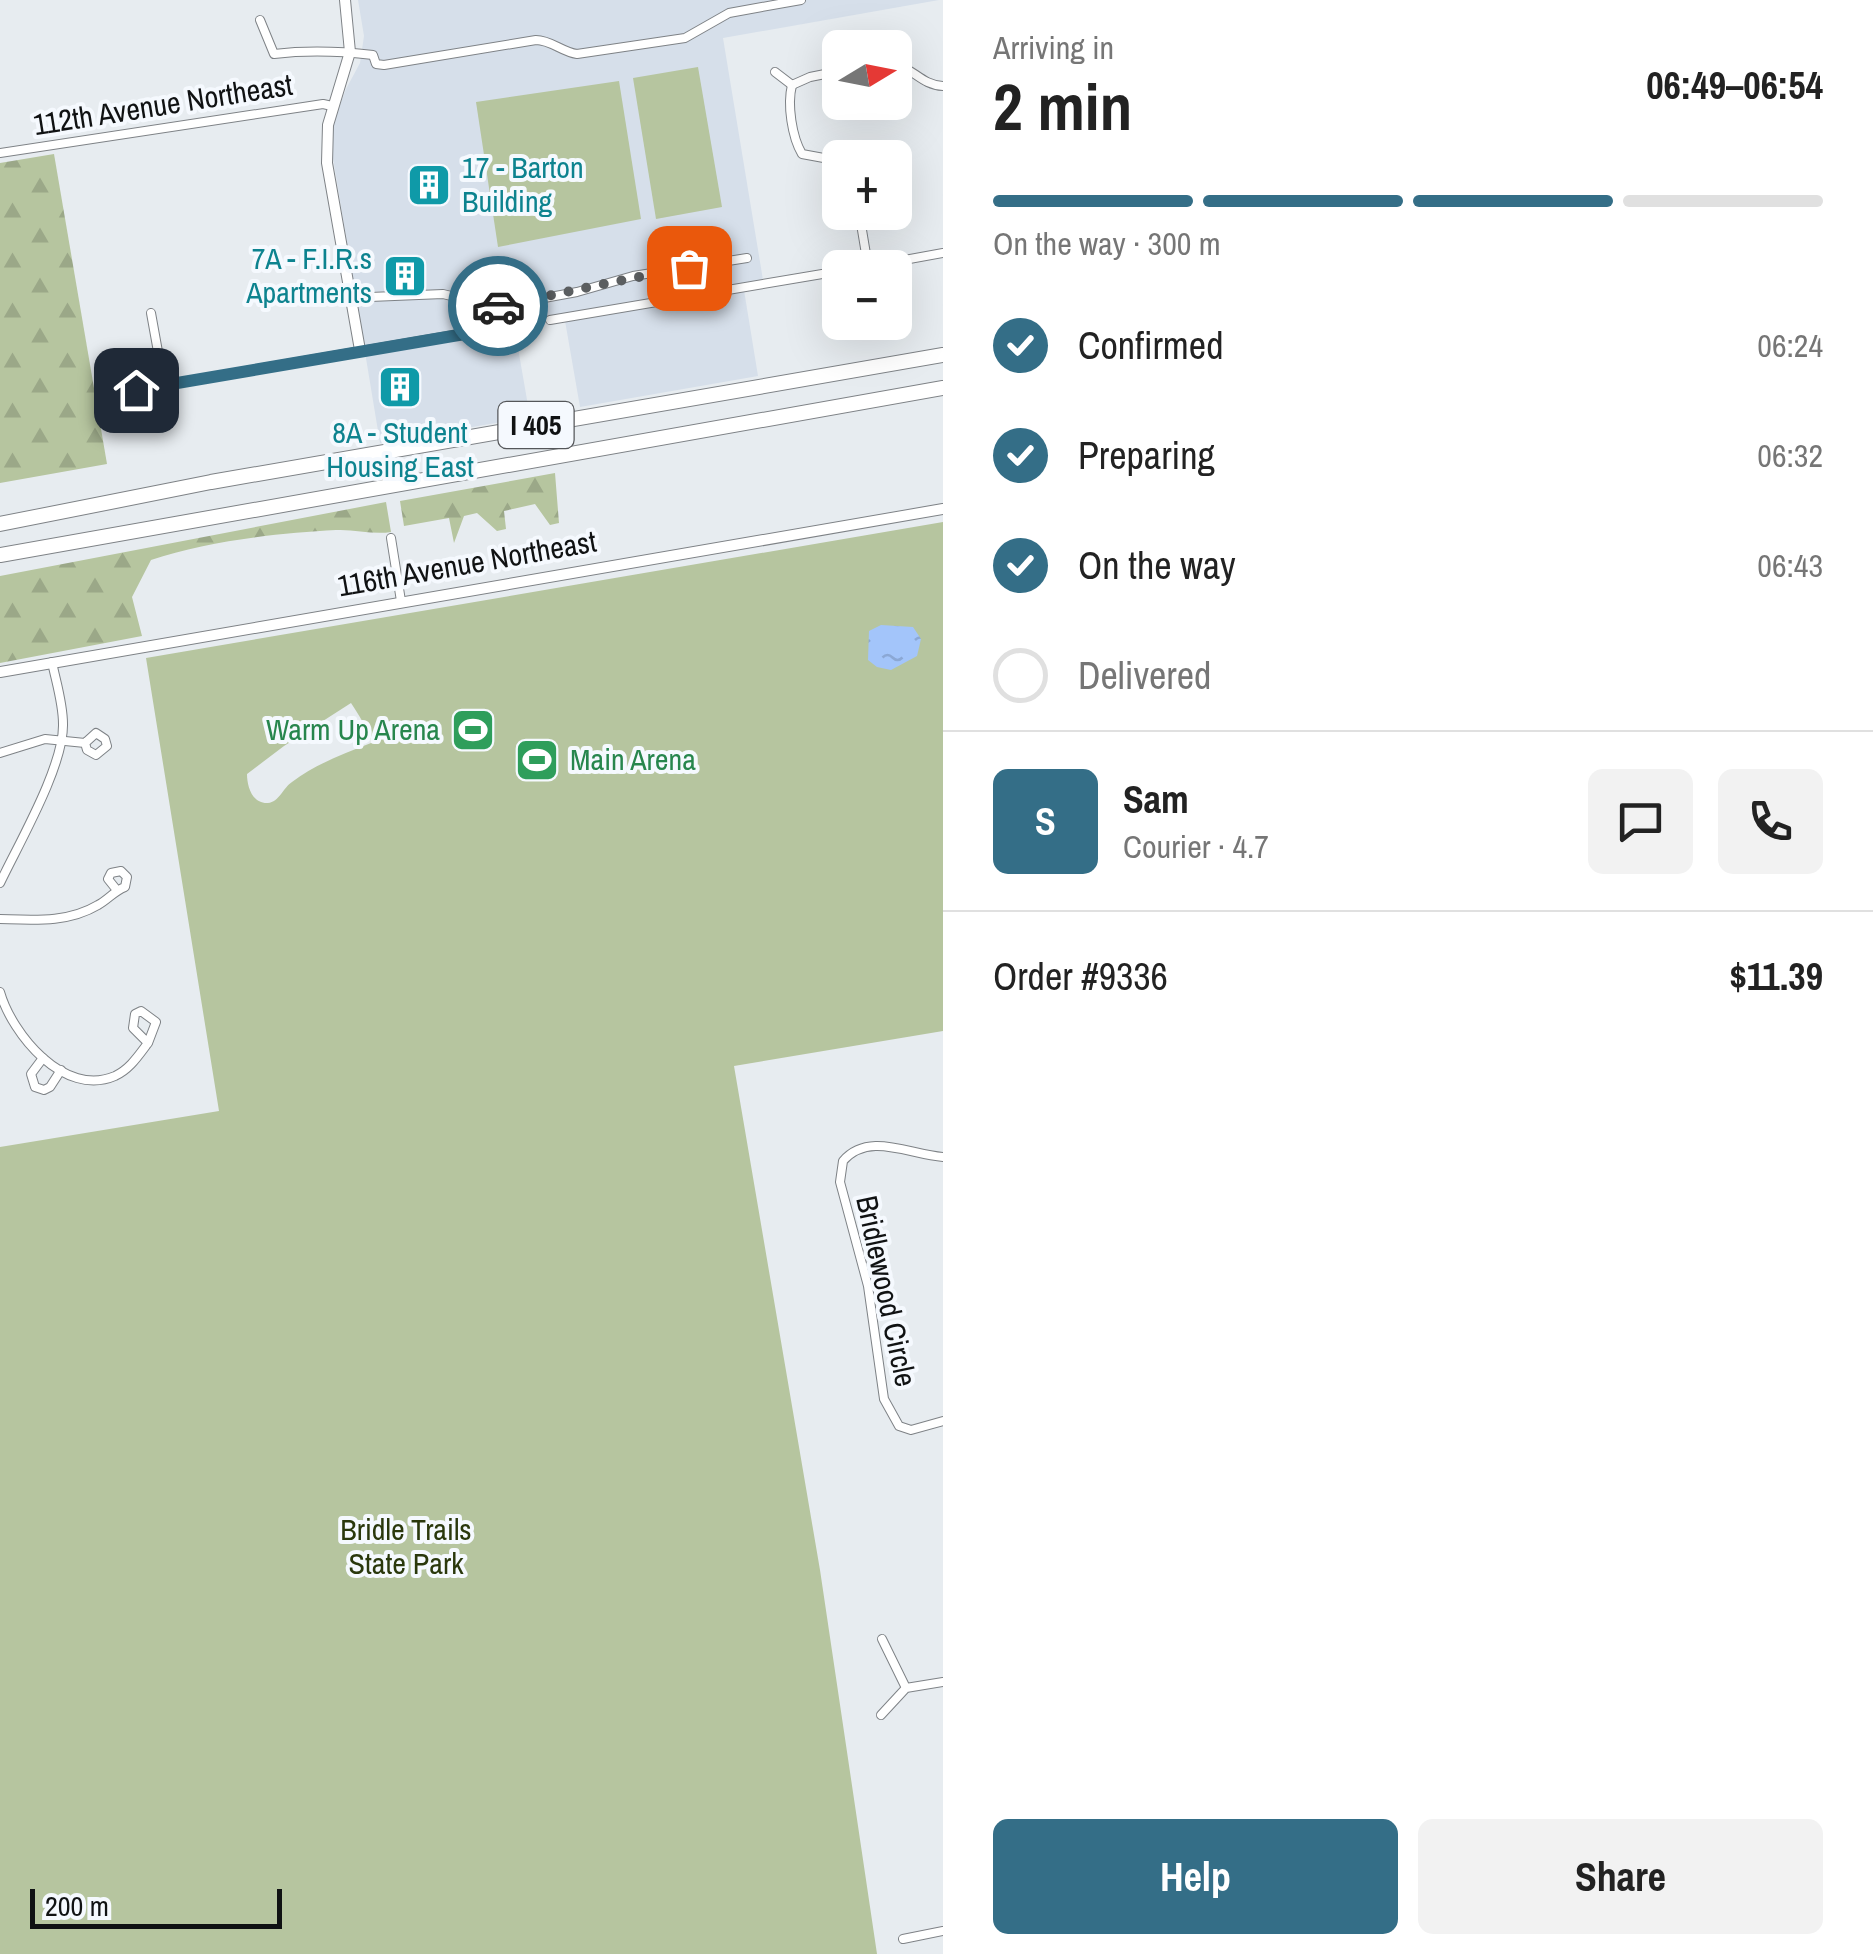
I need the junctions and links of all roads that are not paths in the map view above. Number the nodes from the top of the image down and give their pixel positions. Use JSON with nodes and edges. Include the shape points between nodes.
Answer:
{"nodes":[{"id":1,"x":345,"y":0,"type":"edge"},
{"id":2,"x":801,"y":0,"type":"edge"},
{"id":3,"x":260,"y":20,"type":"dead end"},
{"id":4,"x":350,"y":52,"type":"junction"},
{"id":5,"x":775,"y":72,"type":"dead end"},
{"id":6,"x":912,"y":72,"type":"edge"},
{"id":7,"x":822,"y":75,"type":"edge"},
{"id":8,"x":792,"y":85,"type":"junction"},
{"id":9,"x":943,"y":86,"type":"edge"},
{"id":10,"x":332,"y":106,"type":"junction"},
{"id":11,"x":0,"y":153,"type":"edge"},
{"id":12,"x":822,"y":157,"type":"edge"},
{"id":13,"x":943,"y":253,"type":"edge"},
{"id":14,"x":747,"y":258,"type":"dead end"},
{"id":15,"x":912,"y":258,"type":"edge"},
{"id":16,"x":822,"y":274,"type":"edge"},
{"id":17,"x":370,"y":297,"type":"dead end"},
{"id":18,"x":496,"y":307,"type":"junction"},
{"id":19,"x":151,"y":312,"type":"dead end"},
{"id":20,"x":550,"y":320,"type":"dead end"},
{"id":21,"x":360,"y":350,"type":"junction"},
{"id":22,"x":943,"y":355,"type":"edge"},
{"id":23,"x":164,"y":386,"type":"junction"},
{"id":24,"x":943,"y":388,"type":"edge"},
{"id":25,"x":108,"y":395,"type":"dead end"},
{"id":26,"x":943,"y":508,"type":"edge"},
{"id":27,"x":0,"y":524,"type":"edge"},
{"id":28,"x":391,"y":538,"type":"dead end"},
{"id":29,"x":0,"y":556,"type":"edge"},
{"id":30,"x":402,"y":601,"type":"junction"},
{"id":31,"x":52,"y":662,"type":"junction"},
{"id":32,"x":0,"y":672,"type":"edge"},
{"id":33,"x":62,"y":739,"type":"junction"},
{"id":34,"x":85,"y":742,"type":"dead end"},
{"id":35,"x":0,"y":753,"type":"edge"},
{"id":36,"x":0,"y":883,"type":"edge"},
{"id":37,"x":116,"y":890,"type":"dead end"},
{"id":38,"x":0,"y":919,"type":"edge"},
{"id":39,"x":0,"y":992,"type":"edge"},
{"id":40,"x":148,"y":1043,"type":"dead end"},
{"id":41,"x":44,"y":1058,"type":"junction"},
{"id":42,"x":61,"y":1070,"type":"junction"},
{"id":43,"x":943,"y":1157,"type":"edge"},
{"id":44,"x":943,"y":1420,"type":"edge"},
{"id":45,"x":882,"y":1639,"type":"dead end"},
{"id":46,"x":943,"y":1682,"type":"edge"},
{"id":47,"x":906,"y":1688,"type":"junction"},
{"id":48,"x":880,"y":1716,"type":"dead end"},
{"id":49,"x":943,"y":1932,"type":"edge"},
{"id":50,"x":903,"y":1938,"type":"dead end"}],
"edges":[{"from":1,"to":4,"type":"street"},
{"from":2,"to":4,"type":"street","via":[[729,13],[685,38],[576,54],[543,40],[384,65]]},
{"from":3,"to":4,"type":"street","via":[[274,54]]},
{"from":4,"to":10,"type":"street"},
{"from":5,"to":8,"type":"street"},
{"from":6,"to":9,"type":"street"},
{"from":7,"to":8,"type":"street"},
{"from":8,"to":12,"type":"street","via":[[797,145],[802,154]]},
{"from":10,"to":11,"type":"street","name":"112th Avenue Northeast"},
{"from":10,"to":21,"type":"street","via":[[327,164]]},
{"from":13,"to":15,"type":"street"},
{"from":14,"to":18,"type":"street"},
{"from":16,"to":20,"type":"street"},
{"from":17,"to":18,"type":"street","via":[[444,294]]},
{"from":18,"to":21,"type":"street","via":[[488,330]]},
{"from":19,"to":23,"type":"street"},
{"from":21,"to":23,"type":"street"},
{"from":22,"to":27,"type":"highway","number":"I 405"},
{"from":23,"to":25,"type":"street"},
{"from":24,"to":29,"type":"highway","number":"I 405"},
{"from":26,"to":30,"type":"street","name":"116th Avenue Northeast"},
{"from":28,"to":30,"type":"street"},
{"from":30,"to":31,"type":"street","name":"116th Avenue Northeast"},
{"from":31,"to":32,"type":"street","name":"116th Avenue Northeast"},
{"from":31,"to":33,"type":"street"},
{"from":33,"to":34,"type":"street"},
{"from":33,"to":35,"type":"street"},
{"from":33,"to":36,"type":"street"},
{"from":37,"to":38,"type":"street","via":[[77,915]]},
{"from":39,"to":41,"type":"street","via":[[6,1014]]},
{"from":40,"to":42,"type":"street","via":[[129,1068],[106,1079]]},
{"from":41,"to":42,"type":"street"},
{"from":41,"to":42,"type":"street","via":[[31,1074],[35,1088],[48,1089]]},
{"from":43,"to":44,"type":"street","name":"Bridlewood Circle","via":[[858,1148],[843,1161],[840,1182],[868,1286],[884,1399],[899,1426],[911,1430]]},
{"from":45,"to":47,"type":"street"},
{"from":46,"to":47,"type":"street"},
{"from":47,"to":48,"type":"street"},
{"from":49,"to":50,"type":"street"}]}
